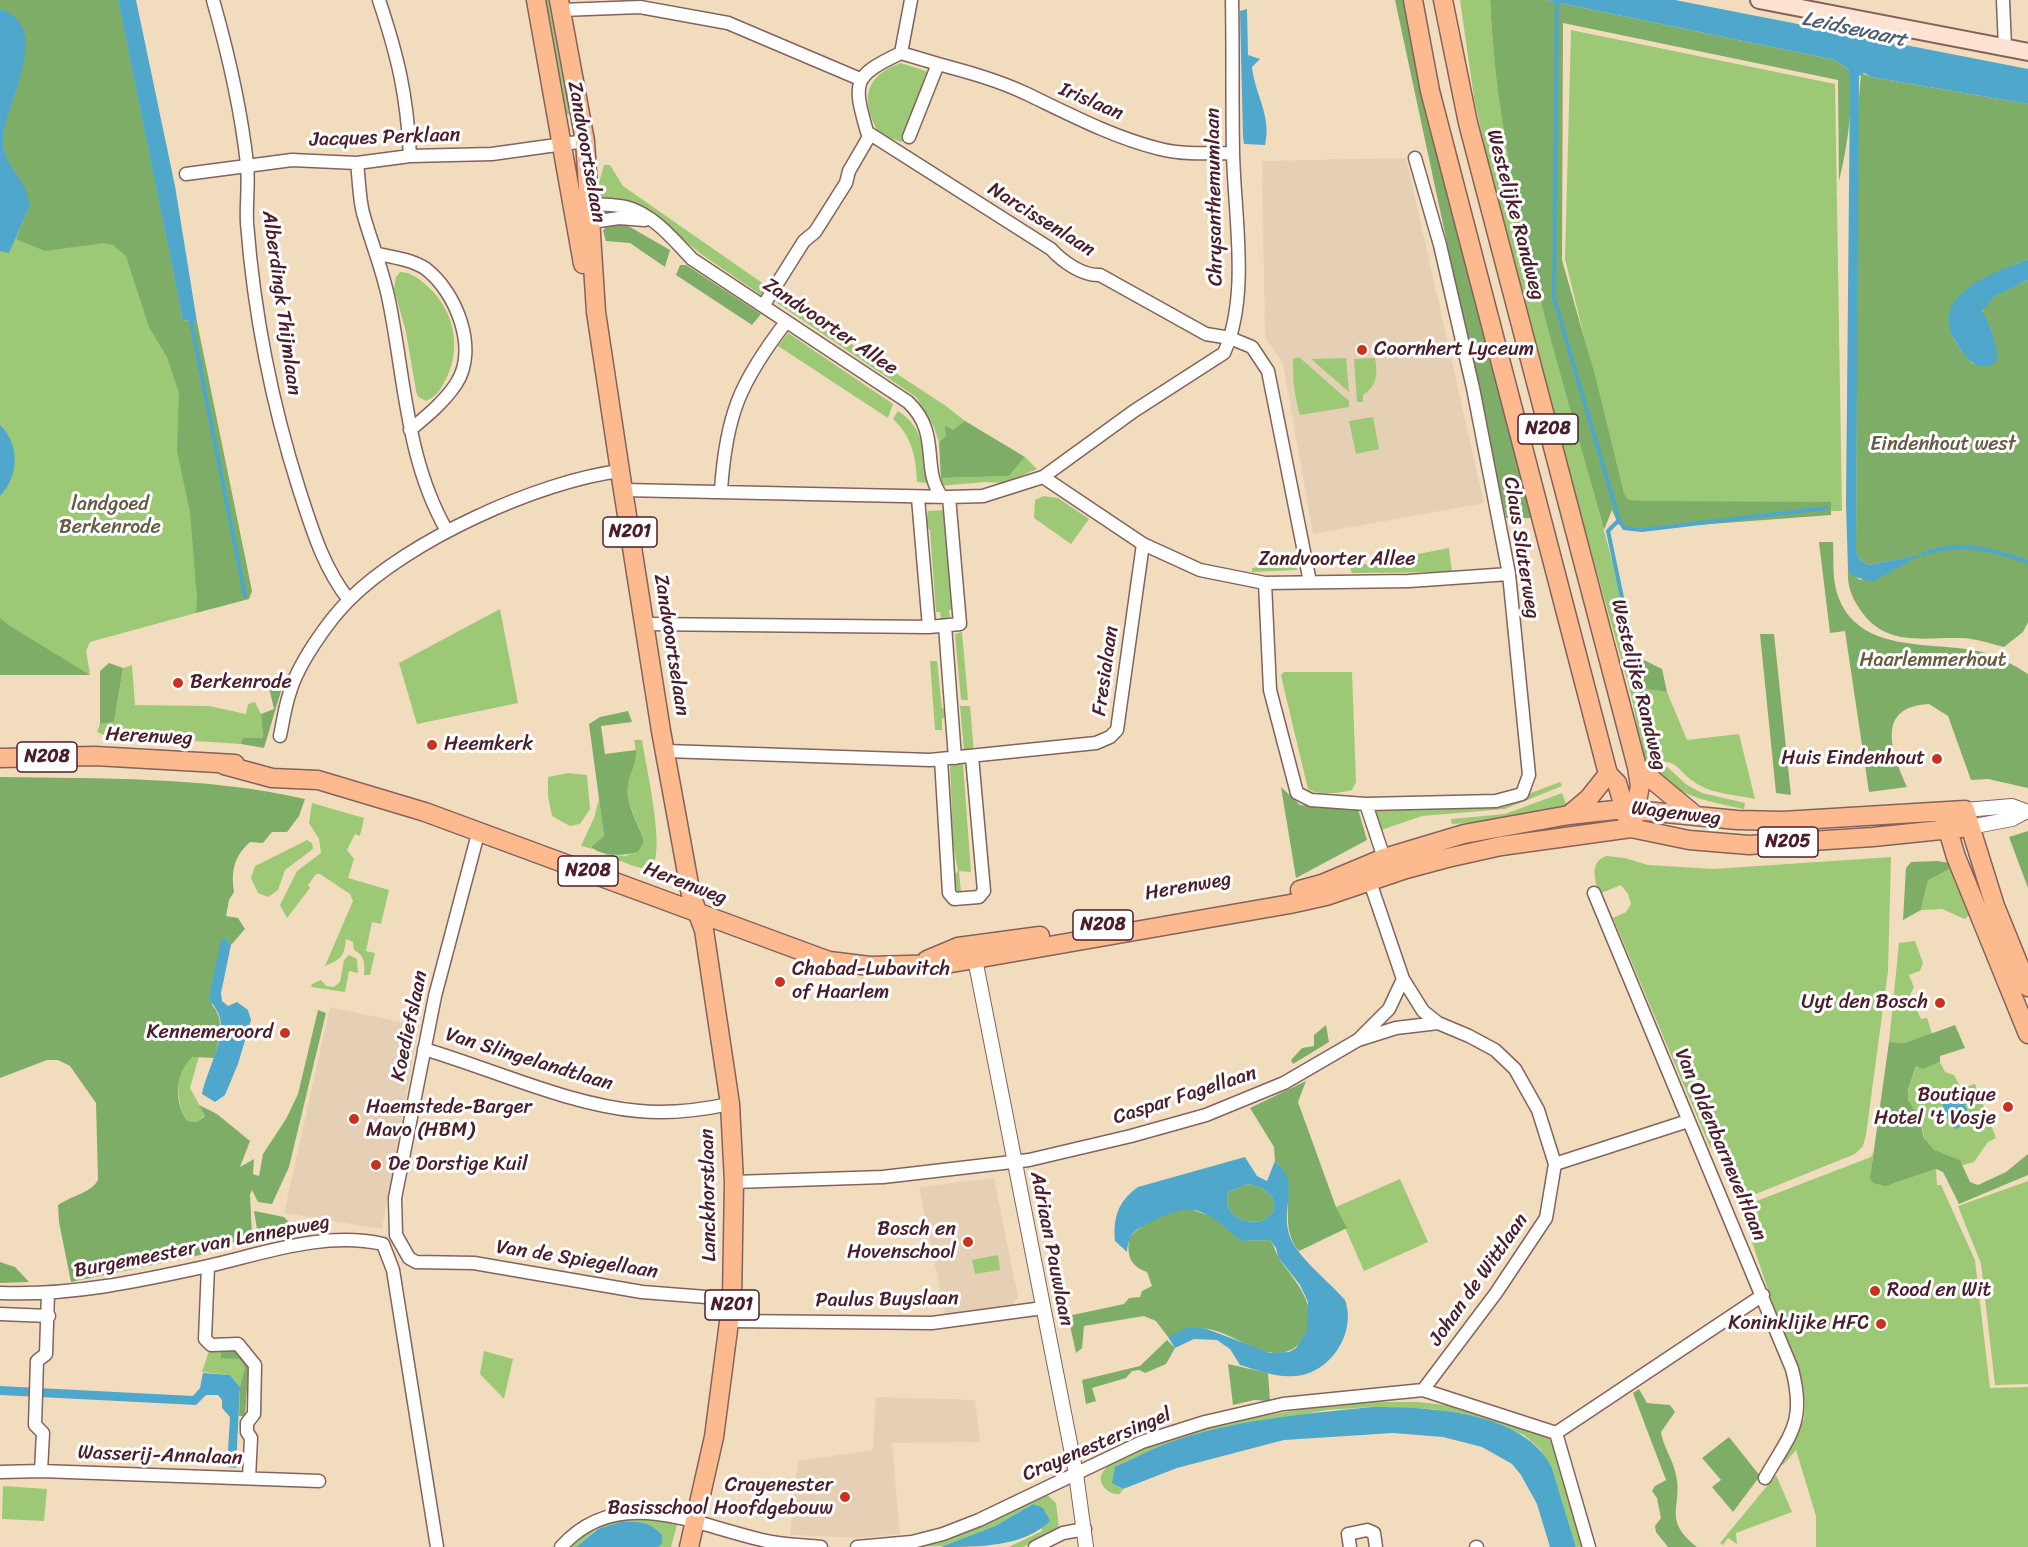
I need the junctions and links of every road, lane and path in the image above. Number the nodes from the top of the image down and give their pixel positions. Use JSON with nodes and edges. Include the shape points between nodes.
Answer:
{"nodes":[{"id":1,"x":213,"y":0,"type":"edge"},
{"id":2,"x":379,"y":0,"type":"edge"},
{"id":3,"x":536,"y":0,"type":"edge"},
{"id":4,"x":911,"y":0,"type":"edge"},
{"id":5,"x":1232,"y":0,"type":"edge"},
{"id":6,"x":1413,"y":0,"type":"edge"},
{"id":7,"x":1443,"y":0,"type":"edge"},
{"id":8,"x":1759,"y":0,"type":"edge"},
{"id":9,"x":2003,"y":0,"type":"edge"},
{"id":10,"x":560,"y":5,"type":"edge"},
{"id":11,"x":2005,"y":48,"type":"junction"},
{"id":12,"x":2028,"y":52,"type":"edge"},
{"id":13,"x":901,"y":53,"type":"junction"},
{"id":14,"x":938,"y":64,"type":"junction"},
{"id":15,"x":860,"y":79,"type":"junction"},
{"id":16,"x":870,"y":135,"type":"junction"},
{"id":17,"x":909,"y":137,"type":"dead end"},
{"id":18,"x":585,"y":141,"type":"junction"},
{"id":19,"x":562,"y":144,"type":"junction"},
{"id":20,"x":1233,"y":153,"type":"junction"},
{"id":21,"x":410,"y":156,"type":"junction"},
{"id":22,"x":1415,"y":158,"type":"dead end"},
{"id":23,"x":357,"y":163,"type":"junction"},
{"id":24,"x":247,"y":165,"type":"junction"},
{"id":25,"x":186,"y":174,"type":"dead end"},
{"id":26,"x":583,"y":214,"type":"junction"},
{"id":27,"x":378,"y":254,"type":"junction"},
{"id":28,"x":763,"y":306,"type":"junction"},
{"id":29,"x":786,"y":322,"type":"junction"},
{"id":30,"x":1230,"y":338,"type":"junction"},
{"id":31,"x":410,"y":430,"type":"junction"},
{"id":32,"x":620,"y":471,"type":"junction"},
{"id":33,"x":1043,"y":477,"type":"junction"},
{"id":34,"x":624,"y":490,"type":"junction"},
{"id":35,"x":721,"y":490,"type":"junction"},
{"id":36,"x":945,"y":497,"type":"junction"},
{"id":37,"x":918,"y":498,"type":"junction"},
{"id":38,"x":447,"y":531,"type":"junction"},
{"id":39,"x":1143,"y":544,"type":"junction"},
{"id":40,"x":1509,"y":574,"type":"junction"},
{"id":41,"x":1310,"y":582,"type":"junction"},
{"id":42,"x":1265,"y":583,"type":"junction"},
{"id":43,"x":349,"y":600,"type":"junction"},
{"id":44,"x":645,"y":624,"type":"junction"},
{"id":45,"x":945,"y":626,"type":"junction"},
{"id":46,"x":929,"y":627,"type":"junction"},
{"id":47,"x":280,"y":736,"type":"dead end"},
{"id":48,"x":666,"y":751,"type":"junction"},
{"id":49,"x":972,"y":757,"type":"junction"},
{"id":50,"x":0,"y":758,"type":"edge"},
{"id":51,"x":941,"y":759,"type":"junction"},
{"id":52,"x":955,"y":759,"type":"junction"},
{"id":53,"x":1637,"y":767,"type":"junction"},
{"id":54,"x":1608,"y":774,"type":"junction"},
{"id":55,"x":1366,"y":804,"type":"junction"},
{"id":56,"x":1630,"y":810,"type":"junction"},
{"id":57,"x":1943,"y":812,"type":"junction"},
{"id":58,"x":2027,"y":812,"type":"edge"},
{"id":59,"x":1569,"y":815,"type":"junction"},
{"id":60,"x":1698,"y":817,"type":"junction"},
{"id":61,"x":1967,"y":818,"type":"junction"},
{"id":62,"x":1631,"y":828,"type":"junction"},
{"id":63,"x":479,"y":830,"type":"junction"},
{"id":64,"x":1947,"y":830,"type":"junction"},
{"id":65,"x":1384,"y":858,"type":"junction"},
{"id":66,"x":1370,"y":882,"type":"junction"},
{"id":67,"x":1594,"y":893,"type":"dead end"},
{"id":68,"x":1291,"y":898,"type":"junction"},
{"id":69,"x":697,"y":913,"type":"junction"},
{"id":70,"x":975,"y":959,"type":"junction"},
{"id":71,"x":916,"y":964,"type":"junction"},
{"id":72,"x":1403,"y":979,"type":"junction"},
{"id":73,"x":2028,"y":987,"type":"edge"},
{"id":74,"x":1438,"y":1023,"type":"junction"},
{"id":75,"x":2028,"y":1034,"type":"edge"},
{"id":76,"x":1358,"y":1041,"type":"junction"},
{"id":77,"x":424,"y":1049,"type":"junction"},
{"id":78,"x":730,"y":1104,"type":"junction"},
{"id":79,"x":1688,"y":1121,"type":"junction"},
{"id":80,"x":1014,"y":1163,"type":"junction"},
{"id":81,"x":1555,"y":1164,"type":"junction"},
{"id":82,"x":734,"y":1182,"type":"junction"},
{"id":83,"x":416,"y":1262,"type":"joint"},
{"id":84,"x":208,"y":1266,"type":"junction"},
{"id":85,"x":0,"y":1293,"type":"edge"},
{"id":86,"x":48,"y":1293,"type":"junction"},
{"id":87,"x":1763,"y":1295,"type":"junction"},
{"id":88,"x":732,"y":1299,"type":"junction"},
{"id":89,"x":1043,"y":1308,"type":"junction"},
{"id":90,"x":0,"y":1314,"type":"edge"},
{"id":91,"x":49,"y":1316,"type":"junction"},
{"id":92,"x":730,"y":1321,"type":"junction"},
{"id":93,"x":1422,"y":1390,"type":"junction"},
{"id":94,"x":1556,"y":1433,"type":"junction"},
{"id":95,"x":41,"y":1471,"type":"junction"},
{"id":96,"x":1083,"y":1471,"type":"junction"},
{"id":97,"x":0,"y":1472,"type":"edge"},
{"id":98,"x":249,"y":1478,"type":"junction"},
{"id":99,"x":1765,"y":1478,"type":"dead end"},
{"id":100,"x":319,"y":1481,"type":"dead end"},
{"id":101,"x":696,"y":1523,"type":"junction"},
{"id":102,"x":1085,"y":1529,"type":"junction"},
{"id":103,"x":437,"y":1547,"type":"edge"},
{"id":104,"x":561,"y":1547,"type":"edge"},
{"id":105,"x":689,"y":1547,"type":"edge"},
{"id":106,"x":821,"y":1547,"type":"edge"},
{"id":107,"x":857,"y":1547,"type":"edge"},
{"id":108,"x":1035,"y":1547,"type":"edge"},
{"id":109,"x":1086,"y":1547,"type":"edge"},
{"id":110,"x":1346,"y":1547,"type":"edge"},
{"id":111,"x":1376,"y":1547,"type":"edge"},
{"id":112,"x":1589,"y":1547,"type":"edge"}],
"edges":[{"from":1,"to":24,"type":"street","name":"Alberdingk Thijmlaan","via":[[226,45]]},
{"from":2,"to":21,"type":"street","via":[[407,104]]},
{"from":3,"to":19,"type":"main road","name":"Zandvoortselaan","number":"N201"},
{"from":4,"to":13,"type":"street"},
{"from":5,"to":20,"type":"street","name":"Chrysanthemumlaan"},
{"from":6,"to":54,"type":"main road","number":"N208","via":[[1430,91]]},
{"from":7,"to":53,"type":"main road","name":"Westelijke Randweg","number":"N208","via":[[1468,123]]},
{"from":8,"to":11,"type":"main road"},
{"from":9,"to":11,"type":"street"},
{"from":10,"to":15,"type":"street","via":[[640,7],[728,23]]},
{"from":10,"to":18,"type":"main road","name":"Zandvoortselaan","number":"N201"},
{"from":11,"to":12,"type":"main road"},
{"from":13,"to":14,"type":"street","name":"Irislaan"},
{"from":13,"to":15,"type":"street","via":[[874,66]]},
{"from":14,"to":17,"type":"street"},
{"from":14,"to":20,"type":"street","name":"Irislaan","via":[[982,76],[1082,122],[1162,149]]},
{"from":15,"to":16,"type":"street","via":[[856,92]]},
{"from":16,"to":28,"type":"street","via":[[846,183]]},
{"from":16,"to":30,"type":"street","name":"Narcissenlaan","via":[[1051,249],[1060,259],[1100,275],[1206,334]]},
{"from":18,"to":19,"type":"street","name":"Jacques Perklaan"},
{"from":18,"to":26,"type":"main road","name":"Zandvoortselaan","number":"N201"},
{"from":19,"to":21,"type":"street","name":"Jacques Perklaan","via":[[492,154]]},
{"from":19,"to":26,"type":"main road","name":"Zandvoortselaan","number":"N201"},
{"from":20,"to":30,"type":"street","name":"Chrysanthemumlaan","via":[[1239,285]]},
{"from":21,"to":23,"type":"street","name":"Jacques Perklaan"},
{"from":22,"to":40,"type":"street","name":"Claus Sluterweg","via":[[1473,388]]},
{"from":23,"to":24,"type":"street","name":"Jacques Perklaan","via":[[325,159]]},
{"from":23,"to":27,"type":"street","via":[[363,212]]},
{"from":24,"to":25,"type":"street","name":"Jacques Perklaan"},
{"from":24,"to":43,"type":"street","name":"Alberdingk Thijmlaan","via":[[247,222],[270,381],[284,443],[316,542],[331,577]]},
{"from":26,"to":28,"type":"street","name":"Zandvoorter Allee","via":[[650,220],[692,259]]},
{"from":26,"to":32,"type":"main road","name":"Zandvoortselaan","number":"N201"},
{"from":27,"to":31,"type":"street","via":[[398,341]]},
{"from":27,"to":31,"type":"street","via":[[424,268],[443,284],[460,320],[465,355],[457,383]]},
{"from":28,"to":29,"type":"street","name":"Zandvoorter Allee"},
{"from":29,"to":35,"type":"street","via":[[745,381],[724,446]]},
{"from":29,"to":36,"type":"street","name":"Zandvoorter Allee","via":[[916,410],[928,432],[933,480]]},
{"from":30,"to":33,"type":"street","via":[[1224,352]]},
{"from":30,"to":41,"type":"street","name":"Narcissenlaan","via":[[1252,347],[1268,371]]},
{"from":31,"to":38,"type":"street","via":[[434,508]]},
{"from":32,"to":34,"type":"main road","name":"Zandvoortselaan","number":"N201"},
{"from":32,"to":38,"type":"street","via":[[540,492]]},
{"from":33,"to":36,"type":"street","via":[[983,496]]},
{"from":33,"to":39,"type":"street","name":"Zandvoorter Allee"},
{"from":34,"to":35,"type":"street"},
{"from":34,"to":44,"type":"main road","name":"Zandvoortselaan","number":"N201"},
{"from":35,"to":37,"type":"street"},
{"from":36,"to":37,"type":"street"},
{"from":36,"to":45,"type":"street","name":"Zandvoorter Allee","via":[[960,624]]},
{"from":37,"to":46,"type":"street"},
{"from":38,"to":43,"type":"street","via":[[397,562]]},
{"from":39,"to":42,"type":"street","name":"Zandvoorter Allee","via":[[1200,570]]},
{"from":39,"to":49,"type":"street","name":"Fresialaan","via":[[1118,730],[1096,743]]},
{"from":40,"to":41,"type":"street","name":"Zandvoorter Allee"},
{"from":40,"to":55,"type":"street","name":"Claus Sluterweg","via":[[1529,775],[1522,794],[1496,801]]},
{"from":41,"to":42,"type":"street","name":"Zandvoorter Allee"},
{"from":42,"to":55,"type":"street","name":"Claus Sluterweg","via":[[1270,690],[1297,793],[1311,800]]},
{"from":43,"to":47,"type":"street","via":[[315,643],[290,690]]},
{"from":44,"to":46,"type":"street"},
{"from":44,"to":48,"type":"main road","name":"Zandvoortselaan","number":"N201"},
{"from":45,"to":46,"type":"street"},
{"from":45,"to":52,"type":"street"},
{"from":48,"to":51,"type":"street","name":"Fresialaan"},
{"from":48,"to":69,"type":"main road","name":"Zandvoortselaan","number":"N201"},
{"from":49,"to":51,"type":"street","via":[[984,891],[980,897],[954,899],[949,893]]},
{"from":49,"to":52,"type":"street","name":"Fresialaan"},
{"from":50,"to":63,"type":"main road","name":"Herenweg","number":"N208","via":[[143,758],[275,766]]},
{"from":51,"to":52,"type":"street","name":"Fresialaan"},
{"from":53,"to":56,"type":"main road","name":"Westelijke Randweg","number":"N208","via":[[1640,786]]},
{"from":53,"to":60,"type":"main road"},
{"from":54,"to":56,"type":"main road","number":"N208"},
{"from":54,"to":59,"type":"main road"},
{"from":55,"to":65,"type":"street"},
{"from":56,"to":59,"type":"main road","name":"Wagenweg","number":"N208"},
{"from":56,"to":60,"type":"main road","name":"Wagenweg","number":"N205"},
{"from":56,"to":62,"type":"main road","name":"Westelijke Randweg","number":"N208"},
{"from":57,"to":60,"type":"main road","name":"Wagenweg","number":"N205","via":[[1783,821]]},
{"from":57,"to":61,"type":"main road","name":"Wagenweg","number":"N205"},
{"from":57,"to":64,"type":"main road"},
{"from":58,"to":61,"type":"street","name":"Wagenweg","via":[[2012,819]]},
{"from":59,"to":65,"type":"main road","name":"Wagenweg","number":"N208","via":[[1464,834]]},
{"from":61,"to":64,"type":"main road","name":"Wagenweg","number":"N205"},
{"from":61,"to":73,"type":"main road","via":[[1995,906]]},
{"from":62,"to":64,"type":"main road","name":"Wagenweg","number":"N205","via":[[1689,840],[1749,845]]},
{"from":62,"to":66,"type":"main road","name":"Wagenweg","number":"N208","via":[[1502,846],[1406,868]]},
{"from":63,"to":69,"type":"main road","name":"Herenweg","number":"N208"},
{"from":63,"to":77,"type":"street","name":"Koediefslaan"},
{"from":64,"to":75,"type":"main road"},
{"from":65,"to":68,"type":"main road","name":"Wagenweg","number":"N208"},
{"from":66,"to":68,"type":"main road","name":"Wagenweg","number":"N208","via":[[1326,896]]},
{"from":66,"to":72,"type":"street","name":"Johan de Wittlaan"},
{"from":67,"to":79,"type":"street","name":"Van Oldenbarneveltlaan"},
{"from":68,"to":70,"type":"main road","name":"Herenweg","number":"N208"},
{"from":68,"to":71,"type":"main road","name":"Herenweg","number":"N208","via":[[958,947]]},
{"from":69,"to":71,"type":"main road","name":"Herenweg","number":"N208","via":[[829,961],[870,966]]},
{"from":69,"to":78,"type":"main road","name":"Lanckhorstlaan","number":"N201","via":[[704,930]]},
{"from":70,"to":71,"type":"main road","name":"Herenweg","number":"N208"},
{"from":70,"to":80,"type":"street","name":"Adriaan Pauwlaan"},
{"from":72,"to":74,"type":"street","name":"Johan de Wittlaan","via":[[1423,1011]]},
{"from":72,"to":76,"type":"street","via":[[1389,1009]]},
{"from":74,"to":76,"type":"street","name":"Johan de Wittlaan","via":[[1396,1028]]},
{"from":74,"to":81,"type":"street","name":"Johan de Wittlaan","via":[[1495,1050],[1515,1069],[1538,1110]]},
{"from":76,"to":80,"type":"street","name":"Caspar Fagellaan","via":[[1284,1083],[1238,1103],[1131,1136]]},
{"from":77,"to":78,"type":"street","name":"Van Slingelandtlaan","via":[[587,1102],[639,1111],[681,1111]]},
{"from":77,"to":83,"type":"street","name":"Koediefslaan","via":[[395,1198],[396,1235]]},
{"from":78,"to":82,"type":"main road","name":"Lanckhorstlaan","number":"N201"},
{"from":79,"to":81,"type":"street"},
{"from":79,"to":87,"type":"street","name":"Van Oldenbarneveltlaan"},
{"from":80,"to":82,"type":"street","name":"Caspar Fagellaan","via":[[883,1177]]},
{"from":80,"to":89,"type":"street","name":"Adriaan Pauwlaan"},
{"from":81,"to":93,"type":"street","name":"Johan de Wittlaan","via":[[1546,1218],[1496,1293]]},
{"from":82,"to":88,"type":"main road","name":"Lanckhorstlaan","number":"N201"},
{"from":83,"to":88,"type":"street","name":"Van de Spiegellaan","via":[[474,1263],[642,1292]]},
{"from":84,"to":86,"type":"street","name":"Burgemeester van Lennepweg"},
{"from":84,"to":98,"type":"street","via":[[205,1339],[211,1345],[238,1344],[255,1365],[254,1414],[247,1432],[251,1438]]},
{"from":84,"to":103,"type":"street","name":"Burgemeester van Lennepweg","via":[[314,1242],[359,1239],[383,1244],[393,1270]]},
{"from":85,"to":86,"type":"street","name":"Burgemeester van Lennepweg"},
{"from":86,"to":91,"type":"street"},
{"from":87,"to":94,"type":"street"},
{"from":87,"to":99,"type":"street","name":"Van Oldenbarneveltlaan","via":[[1798,1392],[1798,1414],[1789,1439]]},
{"from":88,"to":92,"type":"main road","name":"Lanckhorstlaan","number":"N201"},
{"from":89,"to":92,"type":"street","name":"Paulus Buyslaan","via":[[932,1323]]},
{"from":89,"to":96,"type":"street","name":"Adriaan Pauwlaan"},
{"from":90,"to":91,"type":"street"},
{"from":91,"to":95,"type":"street","via":[[46,1354],[37,1361],[35,1399],[35,1425],[43,1433]]},
{"from":92,"to":101,"type":"main road","name":"Lanckhorstlaan","number":"N201","via":[[714,1437]]},
{"from":93,"to":94,"type":"street","name":"Crayenestersingel"},
{"from":93,"to":96,"type":"street","name":"Crayenestersingel","via":[[1272,1406],[1205,1422],[1142,1442]]},
{"from":94,"to":112,"type":"street"},
{"from":95,"to":97,"type":"street","name":"Wasserij-Annalaan"},
{"from":95,"to":98,"type":"street","name":"Wasserij-Annalaan"},
{"from":96,"to":102,"type":"street","name":"Adriaan Pauwlaan"},
{"from":96,"to":107,"type":"street","name":"Crayenestersingel","via":[[943,1534],[912,1542]]},
{"from":98,"to":100,"type":"street","name":"Wasserij-Annalaan"},
{"from":101,"to":104,"type":"street","via":[[644,1512],[605,1515],[587,1524]]},
{"from":101,"to":105,"type":"main road","name":"Lanckhorstlaan","number":"N201"},
{"from":101,"to":106,"type":"street","via":[[764,1541]]},
{"from":102,"to":108,"type":"street","via":[[1063,1533]]},
{"from":102,"to":109,"type":"street","name":"Adriaan Pauwlaan"},
{"from":110,"to":111,"type":"street","via":[[1348,1534],[1367,1530],[1374,1533]]}]}
